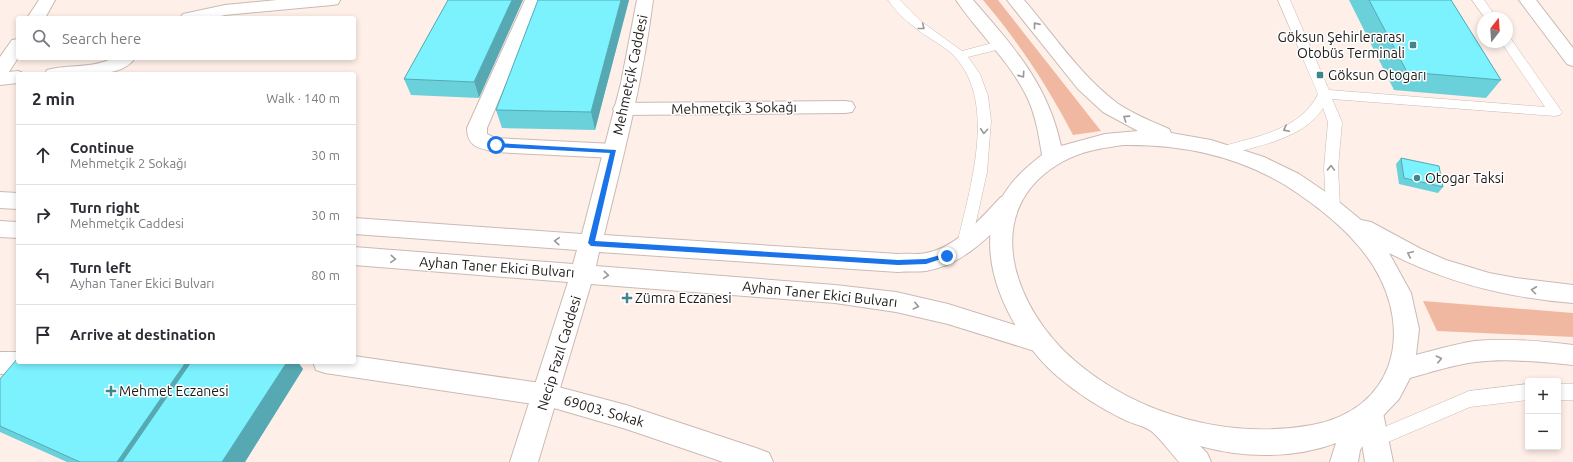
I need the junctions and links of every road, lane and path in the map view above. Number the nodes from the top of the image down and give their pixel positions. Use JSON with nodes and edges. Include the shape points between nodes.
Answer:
{"nodes":[{"id":1,"x":47,"y":0,"type":"edge"},
{"id":2,"x":332,"y":0,"type":"edge"},
{"id":3,"x":533,"y":0,"type":"edge"},
{"id":4,"x":645,"y":0,"type":"edge"},
{"id":5,"x":894,"y":0,"type":"edge"},
{"id":6,"x":964,"y":0,"type":"edge"},
{"id":7,"x":1014,"y":0,"type":"edge"},
{"id":8,"x":1284,"y":0,"type":"edge"},
{"id":9,"x":1478,"y":0,"type":"edge"},
{"id":10,"x":1527,"y":0,"type":"edge"},
{"id":11,"x":1487,"y":12,"type":"edge"},
{"id":12,"x":37,"y":16,"type":"edge"},
{"id":13,"x":198,"y":16,"type":"edge"},
{"id":14,"x":1000,"y":45,"type":"junction"},
{"id":15,"x":16,"y":47,"type":"edge"},
{"id":16,"x":1511,"y":48,"type":"edge"},
{"id":17,"x":960,"y":55,"type":"junction"},
{"id":18,"x":123,"y":60,"type":"edge"},
{"id":19,"x":1573,"y":60,"type":"edge"},
{"id":20,"x":0,"y":71,"type":"edge"},
{"id":21,"x":70,"y":72,"type":"edge"},
{"id":22,"x":16,"y":77,"type":"edge"},
{"id":23,"x":0,"y":79,"type":"edge"},
{"id":24,"x":1324,"y":94,"type":"junction"},
{"id":25,"x":845,"y":107,"type":"dead end"},
{"id":26,"x":624,"y":109,"type":"junction"},
{"id":27,"x":1174,"y":139,"type":"junction"},
{"id":28,"x":1225,"y":150,"type":"junction"},
{"id":29,"x":614,"y":151,"type":"junction"},
{"id":30,"x":1053,"y":158,"type":"junction"},
{"id":31,"x":0,"y":200,"type":"edge"},
{"id":32,"x":16,"y":201,"type":"edge"},
{"id":33,"x":1009,"y":203,"type":"junction"},
{"id":34,"x":1339,"y":213,"type":"junction"},
{"id":35,"x":356,"y":226,"type":"edge"},
{"id":36,"x":0,"y":229,"type":"edge"},
{"id":37,"x":16,"y":230,"type":"edge"},
{"id":38,"x":591,"y":243,"type":"junction"},
{"id":39,"x":965,"y":245,"type":"junction"},
{"id":40,"x":356,"y":256,"type":"edge"},
{"id":41,"x":583,"y":273,"type":"junction"},
{"id":42,"x":1573,"y":294,"type":"edge"},
{"id":43,"x":1041,"y":343,"type":"junction"},
{"id":44,"x":1573,"y":355,"type":"edge"},
{"id":45,"x":0,"y":362,"type":"edge"},
{"id":46,"x":16,"y":362,"type":"edge"},
{"id":47,"x":338,"y":364,"type":"edge"},
{"id":48,"x":1402,"y":370,"type":"junction"},
{"id":49,"x":1525,"y":392,"type":"edge"},
{"id":50,"x":1561,"y":392,"type":"edge"},
{"id":51,"x":1573,"y":392,"type":"edge"},
{"id":52,"x":547,"y":395,"type":"junction"},
{"id":53,"x":1370,"y":413,"type":"junction"},
{"id":54,"x":1162,"y":425,"type":"junction"},
{"id":55,"x":1376,"y":451,"type":"edge"},
{"id":56,"x":524,"y":462,"type":"edge"},
{"id":57,"x":759,"y":462,"type":"edge"},
{"id":58,"x":1197,"y":462,"type":"edge"},
{"id":59,"x":1344,"y":462,"type":"edge"}],
"edges":[{"from":1,"to":12,"type":"main road"},
{"from":2,"to":13,"type":"main road","via":[[225,10]]},
{"from":3,"to":29,"type":"main road","via":[[477,128],[477,137],[496,145]]},
{"from":4,"to":26,"type":"main road","name":"Mehmetçik Caddesi","via":[[642,28]]},
{"from":5,"to":17,"type":"lane","one_way":true,"via":[[906,15]]},
{"from":6,"to":14,"type":"main road"},
{"from":27,"to":7,"type":"main road","one_way":true,"via":[[1131,121],[1091,91]]},
{"from":8,"to":24,"type":"lane"},
{"from":9,"to":11,"type":"lane"},
{"from":10,"to":19,"type":"main road"},
{"from":14,"to":17,"type":"lane"},
{"from":14,"to":30,"type":"main road","one_way":true,"via":[[1037,98],[1045,120]]},
{"from":15,"to":20,"type":"main road"},
{"from":16,"to":24,"type":"lane","via":[[1556,112]]},
{"from":17,"to":39,"type":"lane","one_way":true,"via":[[978,82],[985,124]]},
{"from":18,"to":21,"type":"main road","via":[[111,67]]},
{"from":22,"to":23,"type":"main road"},
{"from":24,"to":28,"type":"lane","one_way":true,"via":[[1317,109],[1307,119],[1280,133]]},
{"from":34,"to":24,"type":"lane","one_way":true,"via":[[1331,168],[1335,122]]},
{"from":25,"to":26,"type":"main road","name":"Mehmetçik 3 Sokağı"},
{"from":26,"to":29,"type":"main road","name":"Mehmetçik Caddesi"},
{"from":27,"to":28,"type":"main road"},
{"from":27,"to":30,"type":"main road","via":[[1123,138],[1098,142]]},
{"from":28,"to":34,"type":"main road","via":[[1282,173]]},
{"from":29,"to":38,"type":"main road","name":"Mehmetçik Caddesi"},
{"from":30,"to":33,"type":"main road","via":[[1035,170],[1020,185]]},
{"from":31,"to":32,"type":"main road"},
{"from":33,"to":39,"type":"main road"},
{"from":33,"to":43,"type":"main road","via":[[1002,223],[1002,268],[1022,318]]},
{"from":42,"to":34,"type":"main road","one_way":true,"via":[[1504,286],[1468,278],[1393,246]]},
{"from":34,"to":48,"type":"main road","via":[[1367,241],[1398,291],[1406,318],[1407,344]]},
{"from":38,"to":35,"type":"main road","one_way":true},
{"from":36,"to":37,"type":"main road"},
{"from":38,"to":39,"type":"main road","via":[[898,263],[926,262],[947,256]]},
{"from":38,"to":41,"type":"main road","name":"Necip Fazıl Caddesi"},
{"from":40,"to":41,"type":"main road","name":"Ayhan Taner Ekici Bulvarı","one_way":true},
{"from":41,"to":43,"type":"main road","name":"Ayhan Taner Ekici Bulvarı","one_way":true,"via":[[835,294],[896,302],[948,314]]},
{"from":41,"to":52,"type":"main road","name":"Necip Fazıl Caddesi"},
{"from":43,"to":54,"type":"main road","via":[[1065,367],[1094,390],[1126,409]]},
{"from":48,"to":44,"type":"main road","one_way":true,"via":[[1440,358],[1475,352],[1515,351]]},
{"from":45,"to":46,"type":"main road"},
{"from":47,"to":52,"type":"main road","name":"69003. Sokak"},
{"from":48,"to":53,"type":"main road","via":[[1389,393]]},
{"from":49,"to":55,"type":"lane","via":[[1468,399]]},
{"from":50,"to":51,"type":"lane"},
{"from":52,"to":56,"type":"main road","name":"Necip Fazıl Caddesi"},
{"from":52,"to":57,"type":"main road","name":"69003. Sokak","via":[[626,417]]},
{"from":53,"to":54,"type":"main road","via":[[1345,428],[1314,439],[1279,444],[1241,443],[1208,438]]},
{"from":53,"to":55,"type":"main road"},
{"from":53,"to":59,"type":"main road","via":[[1348,446]]},
{"from":54,"to":58,"type":"main road"}]}
